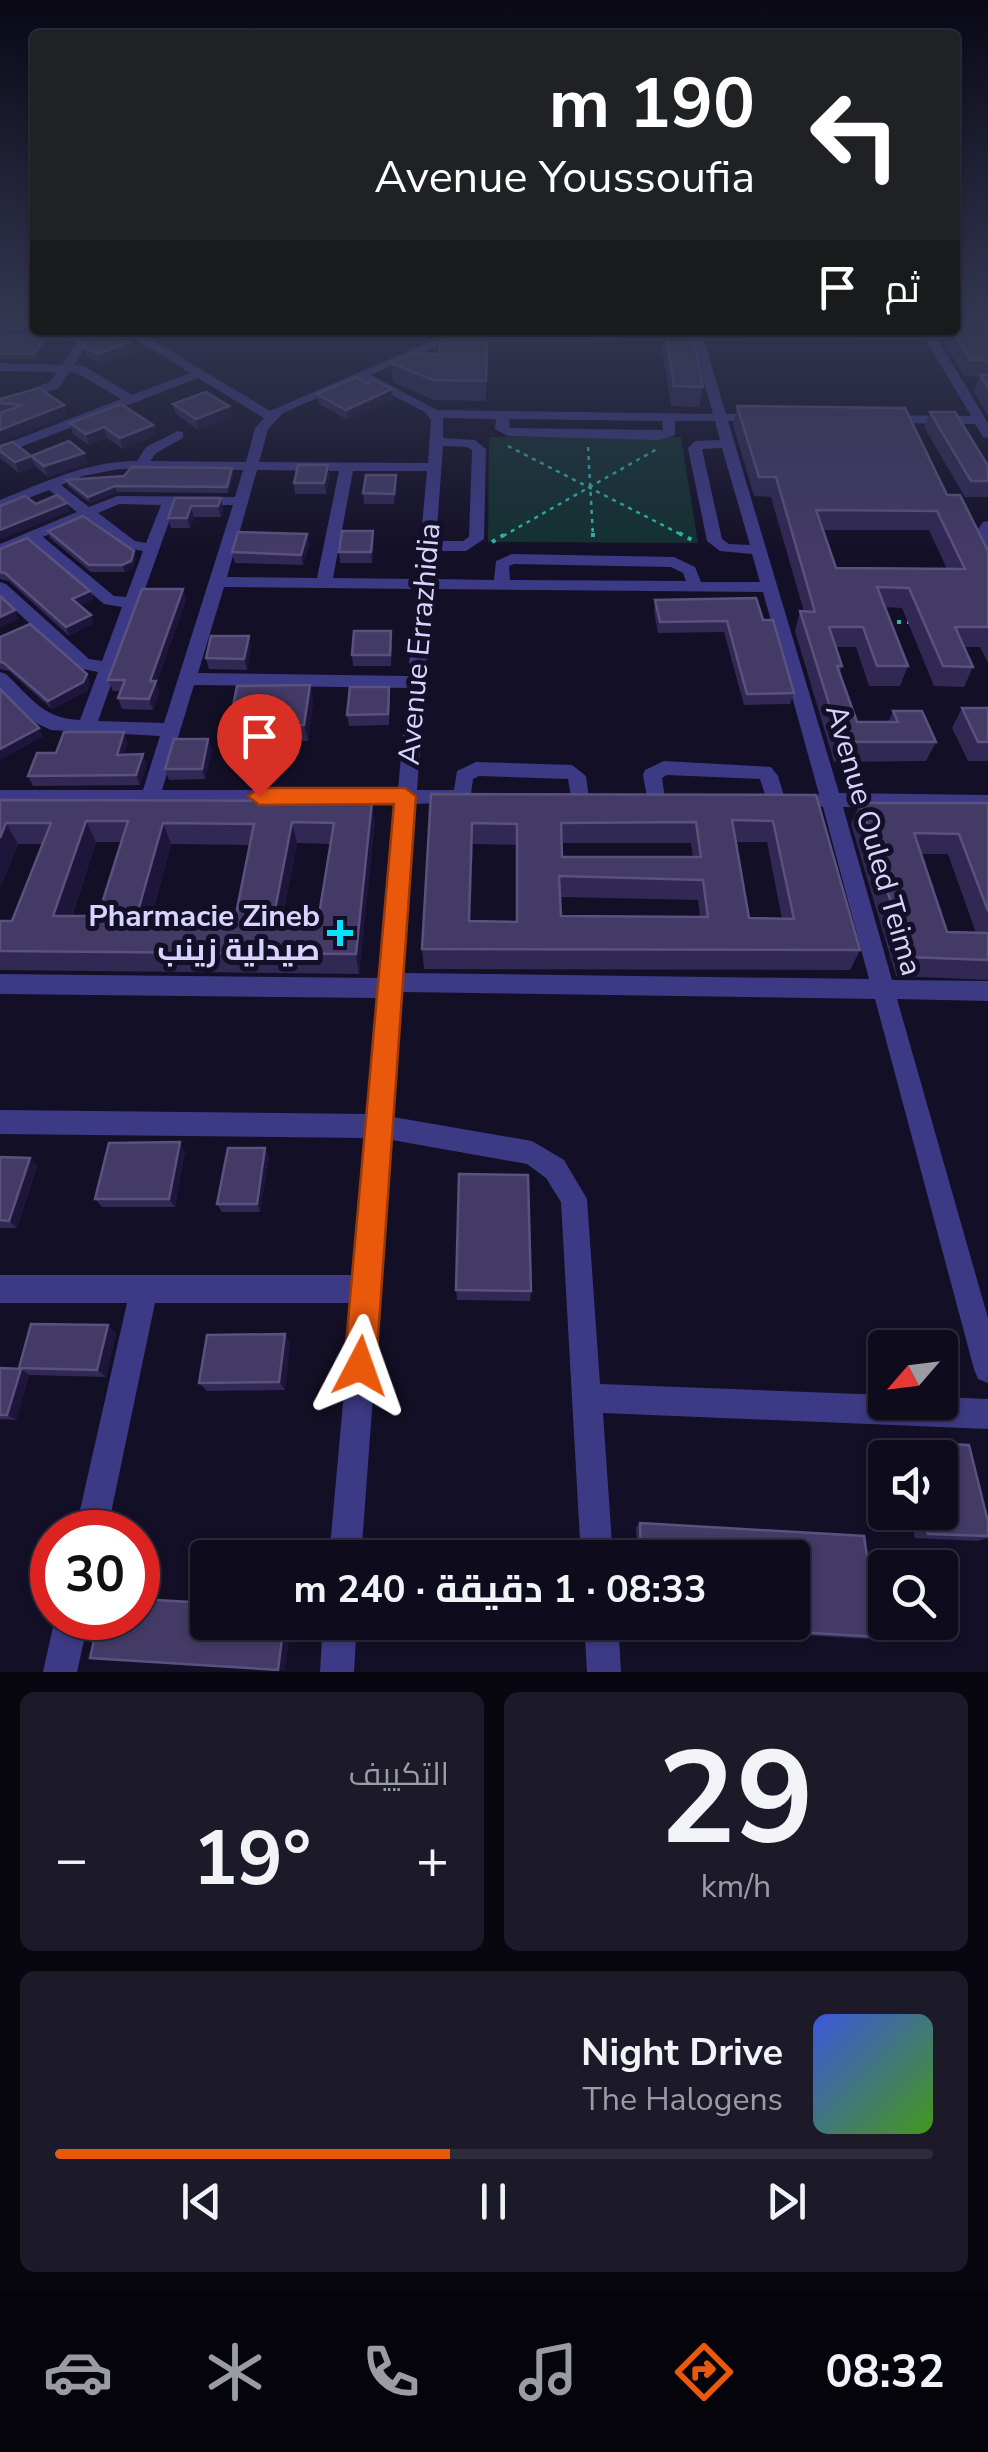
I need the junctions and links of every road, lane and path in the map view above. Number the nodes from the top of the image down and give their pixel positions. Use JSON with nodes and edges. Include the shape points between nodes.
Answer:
{"nodes":[{"id":1,"x":240,"y":399,"type":"edge"},
{"id":2,"x":306,"y":399,"type":"edge"},
{"id":3,"x":408,"y":399,"type":"edge"},
{"id":4,"x":715,"y":399,"type":"edge"},
{"id":5,"x":967,"y":399,"type":"edge"},
{"id":6,"x":132,"y":400,"type":"edge"},
{"id":7,"x":436,"y":414,"type":"junction"},
{"id":8,"x":269,"y":416,"type":"junction"},
{"id":9,"x":720,"y":417,"type":"junction"},
{"id":10,"x":780,"y":418,"type":"edge"},
{"id":11,"x":879,"y":419,"type":"edge"},
{"id":12,"x":979,"y":420,"type":"junction"},
{"id":13,"x":988,"y":434,"type":"edge"},
{"id":14,"x":178,"y":436,"type":"dead end"},
{"id":15,"x":588,"y":437,"type":"dead end"},
{"id":16,"x":437,"y":442,"type":"junction"},
{"id":17,"x":727,"y":444,"type":"junction"},
{"id":18,"x":508,"y":446,"type":"dead end"},
{"id":19,"x":664,"y":446,"type":"dead end"},
{"id":20,"x":0,"y":451,"type":"edge"},
{"id":21,"x":141,"y":465,"type":"junction"},
{"id":22,"x":252,"y":465,"type":"junction"},
{"id":23,"x":346,"y":466,"type":"junction"},
{"id":24,"x":434,"y":467,"type":"junction"},
{"id":25,"x":50,"y":484,"type":"junction"},
{"id":26,"x":591,"y":488,"type":"junction"},
{"id":27,"x":170,"y":499,"type":"junction"},
{"id":28,"x":242,"y":501,"type":"junction"},
{"id":29,"x":0,"y":505,"type":"edge"},
{"id":30,"x":86,"y":512,"type":"junction"},
{"id":31,"x":988,"y":525,"type":"edge"},
{"id":32,"x":32,"y":536,"type":"junction"},
{"id":33,"x":492,"y":542,"type":"dead end"},
{"id":34,"x":593,"y":543,"type":"dead end"},
{"id":35,"x":698,"y":543,"type":"dead end"},
{"id":36,"x":429,"y":546,"type":"junction"},
{"id":37,"x":988,"y":547,"type":"edge"},
{"id":38,"x":152,"y":548,"type":"junction"},
{"id":39,"x":0,"y":550,"type":"edge"},
{"id":40,"x":756,"y":550,"type":"junction"},
{"id":41,"x":218,"y":582,"type":"junction"},
{"id":42,"x":324,"y":582,"type":"junction"},
{"id":43,"x":426,"y":583,"type":"junction"},
{"id":44,"x":502,"y":584,"type":"junction"},
{"id":45,"x":694,"y":586,"type":"junction"},
{"id":46,"x":0,"y":587,"type":"edge"},
{"id":47,"x":767,"y":588,"type":"junction"},
{"id":48,"x":132,"y":603,"type":"junction"},
{"id":49,"x":37,"y":621,"type":"junction"},
{"id":50,"x":873,"y":622,"type":"edge"},
{"id":51,"x":911,"y":622,"type":"dead end"},
{"id":52,"x":12,"y":632,"type":"edge"},
{"id":53,"x":108,"y":668,"type":"junction"},
{"id":54,"x":0,"y":678,"type":"edge"},
{"id":55,"x":188,"y":679,"type":"junction"},
{"id":56,"x":416,"y":682,"type":"junction"},
{"id":57,"x":86,"y":728,"type":"junction"},
{"id":58,"x":172,"y":730,"type":"junction"},
{"id":59,"x":405,"y":796,"type":"junction"},
{"id":60,"x":0,"y":797,"type":"edge"},
{"id":61,"x":150,"y":797,"type":"junction"},
{"id":62,"x":579,"y":798,"type":"edge"},
{"id":63,"x":655,"y":798,"type":"edge"},
{"id":64,"x":831,"y":800,"type":"junction"},
{"id":65,"x":988,"y":802,"type":"edge"},
{"id":66,"x":0,"y":984,"type":"edge"},
{"id":67,"x":392,"y":985,"type":"junction"},
{"id":68,"x":882,"y":989,"type":"junction"},
{"id":69,"x":988,"y":992,"type":"edge"},
{"id":70,"x":0,"y":1122,"type":"edge"},
{"id":71,"x":380,"y":1126,"type":"junction"},
{"id":72,"x":0,"y":1289,"type":"edge"},
{"id":73,"x":144,"y":1289,"type":"junction"},
{"id":74,"x":366,"y":1289,"type":"junction"},
{"id":75,"x":986,"y":1357,"type":"edge"},
{"id":76,"x":587,"y":1398,"type":"junction"},
{"id":77,"x":988,"y":1414,"type":"edge"},
{"id":78,"x":96,"y":1510,"type":"edge"},
{"id":79,"x":346,"y":1540,"type":"edge"},
{"id":80,"x":596,"y":1540,"type":"edge"},
{"id":81,"x":67,"y":1640,"type":"edge"},
{"id":82,"x":339,"y":1640,"type":"edge"},
{"id":83,"x":602,"y":1640,"type":"edge"},
{"id":84,"x":60,"y":1672,"type":"edge"},
{"id":85,"x":336,"y":1672,"type":"edge"},
{"id":86,"x":604,"y":1672,"type":"edge"}],
"edges":[{"from":1,"to":8,"type":"street"},
{"from":2,"to":8,"type":"street"},
{"from":3,"to":7,"type":"street"},
{"from":4,"to":9,"type":"street","name":"Avenue Ouled Teima"},
{"from":5,"to":12,"type":"street"},
{"from":6,"to":20,"type":"street"},
{"from":7,"to":9,"type":"street","via":[[503,414],[506,431],[660,436],[670,432],[668,416]]},
{"from":7,"to":16,"type":"street","name":"Avenue Errazhidia"},
{"from":8,"to":22,"type":"street"},
{"from":9,"to":10,"type":"street"},
{"from":9,"to":17,"type":"street","name":"Avenue Ouled Teima"},
{"from":11,"to":12,"type":"street"},
{"from":12,"to":13,"type":"street"},
{"from":14,"to":21,"type":"street","via":[[150,450]]},
{"from":15,"to":26,"type":"path"},
{"from":16,"to":24,"type":"street","name":"Avenue Errazhidia"},
{"from":16,"to":36,"type":"street","via":[[479,448],[476,539],[466,546]]},
{"from":17,"to":40,"type":"street","name":"Avenue Ouled Teima"},
{"from":17,"to":40,"type":"street","via":[[695,448],[715,541]]},
{"from":18,"to":26,"type":"path"},
{"from":19,"to":26,"type":"path"},
{"from":21,"to":22,"type":"street"},
{"from":21,"to":25,"type":"street","via":[[91,470]]},
{"from":22,"to":23,"type":"street"},
{"from":22,"to":28,"type":"street"},
{"from":23,"to":24,"type":"street"},
{"from":23,"to":42,"type":"street"},
{"from":24,"to":36,"type":"street","name":"Avenue Errazhidia"},
{"from":25,"to":29,"type":"street"},
{"from":25,"to":30,"type":"street"},
{"from":26,"to":33,"type":"path"},
{"from":26,"to":34,"type":"path"},
{"from":26,"to":35,"type":"path"},
{"from":27,"to":28,"type":"street"},
{"from":27,"to":30,"type":"street","via":[[123,499]]},
{"from":27,"to":38,"type":"street"},
{"from":28,"to":41,"type":"street"},
{"from":30,"to":32,"type":"street"},
{"from":30,"to":38,"type":"street","via":[[131,545]]},
{"from":31,"to":37,"type":"street","via":[[981,535]]},
{"from":32,"to":39,"type":"street"},
{"from":32,"to":48,"type":"street","via":[[110,600]]},
{"from":36,"to":43,"type":"street","name":"Avenue Errazhidia"},
{"from":38,"to":48,"type":"street"},
{"from":40,"to":47,"type":"street","name":"Avenue Ouled Teima"},
{"from":41,"to":42,"type":"street"},
{"from":41,"to":55,"type":"street"},
{"from":42,"to":43,"type":"street"},
{"from":43,"to":44,"type":"street"},
{"from":43,"to":56,"type":"street","name":"Avenue Errazhidia"},
{"from":44,"to":45,"type":"street"},
{"from":44,"to":45,"type":"street","via":[[502,564],[512,559],[674,562],[690,570]]},
{"from":45,"to":47,"type":"street"},
{"from":46,"to":49,"type":"street"},
{"from":47,"to":64,"type":"street","name":"Avenue Ouled Teima"},
{"from":48,"to":53,"type":"street"},
{"from":49,"to":52,"type":"street"},
{"from":49,"to":53,"type":"street","via":[[84,664]]},
{"from":50,"to":51,"type":"path"},
{"from":53,"to":57,"type":"street"},
{"from":54,"to":57,"type":"street","via":[[42,719]]},
{"from":55,"to":56,"type":"street"},
{"from":55,"to":58,"type":"street"},
{"from":56,"to":59,"type":"street","name":"Avenue Errazhidia"},
{"from":57,"to":58,"type":"street"},
{"from":58,"to":61,"type":"street"},
{"from":59,"to":61,"type":"street"},
{"from":59,"to":62,"type":"street","via":[[472,797],[464,776],[476,769],[572,772]]},
{"from":59,"to":67,"type":"street","name":"Avenue Errazhidia"},
{"from":60,"to":61,"type":"street"},
{"from":63,"to":64,"type":"street","via":[[652,775],[664,768],[764,772],[770,778],[764,799]]},
{"from":64,"to":65,"type":"street"},
{"from":64,"to":68,"type":"street","name":"Avenue Ouled Teima"},
{"from":66,"to":67,"type":"street"},
{"from":67,"to":68,"type":"street"},
{"from":67,"to":71,"type":"street","name":"Avenue Errazhidia"},
{"from":68,"to":69,"type":"street"},
{"from":68,"to":75,"type":"street","name":"Avenue Ouled Teima"},
{"from":70,"to":71,"type":"street"},
{"from":71,"to":74,"type":"street","name":"Avenue Errazhidia"},
{"from":71,"to":76,"type":"street","via":[[519,1149],[563,1178],[574,1200]]},
{"from":72,"to":73,"type":"street"},
{"from":73,"to":74,"type":"street"},
{"from":73,"to":78,"type":"street"},
{"from":74,"to":79,"type":"street","name":"Avenue Errazhidia"},
{"from":76,"to":77,"type":"street"},
{"from":76,"to":80,"type":"street"},
{"from":81,"to":84,"type":"street"},
{"from":82,"to":85,"type":"street"},
{"from":83,"to":86,"type":"street"}]}
